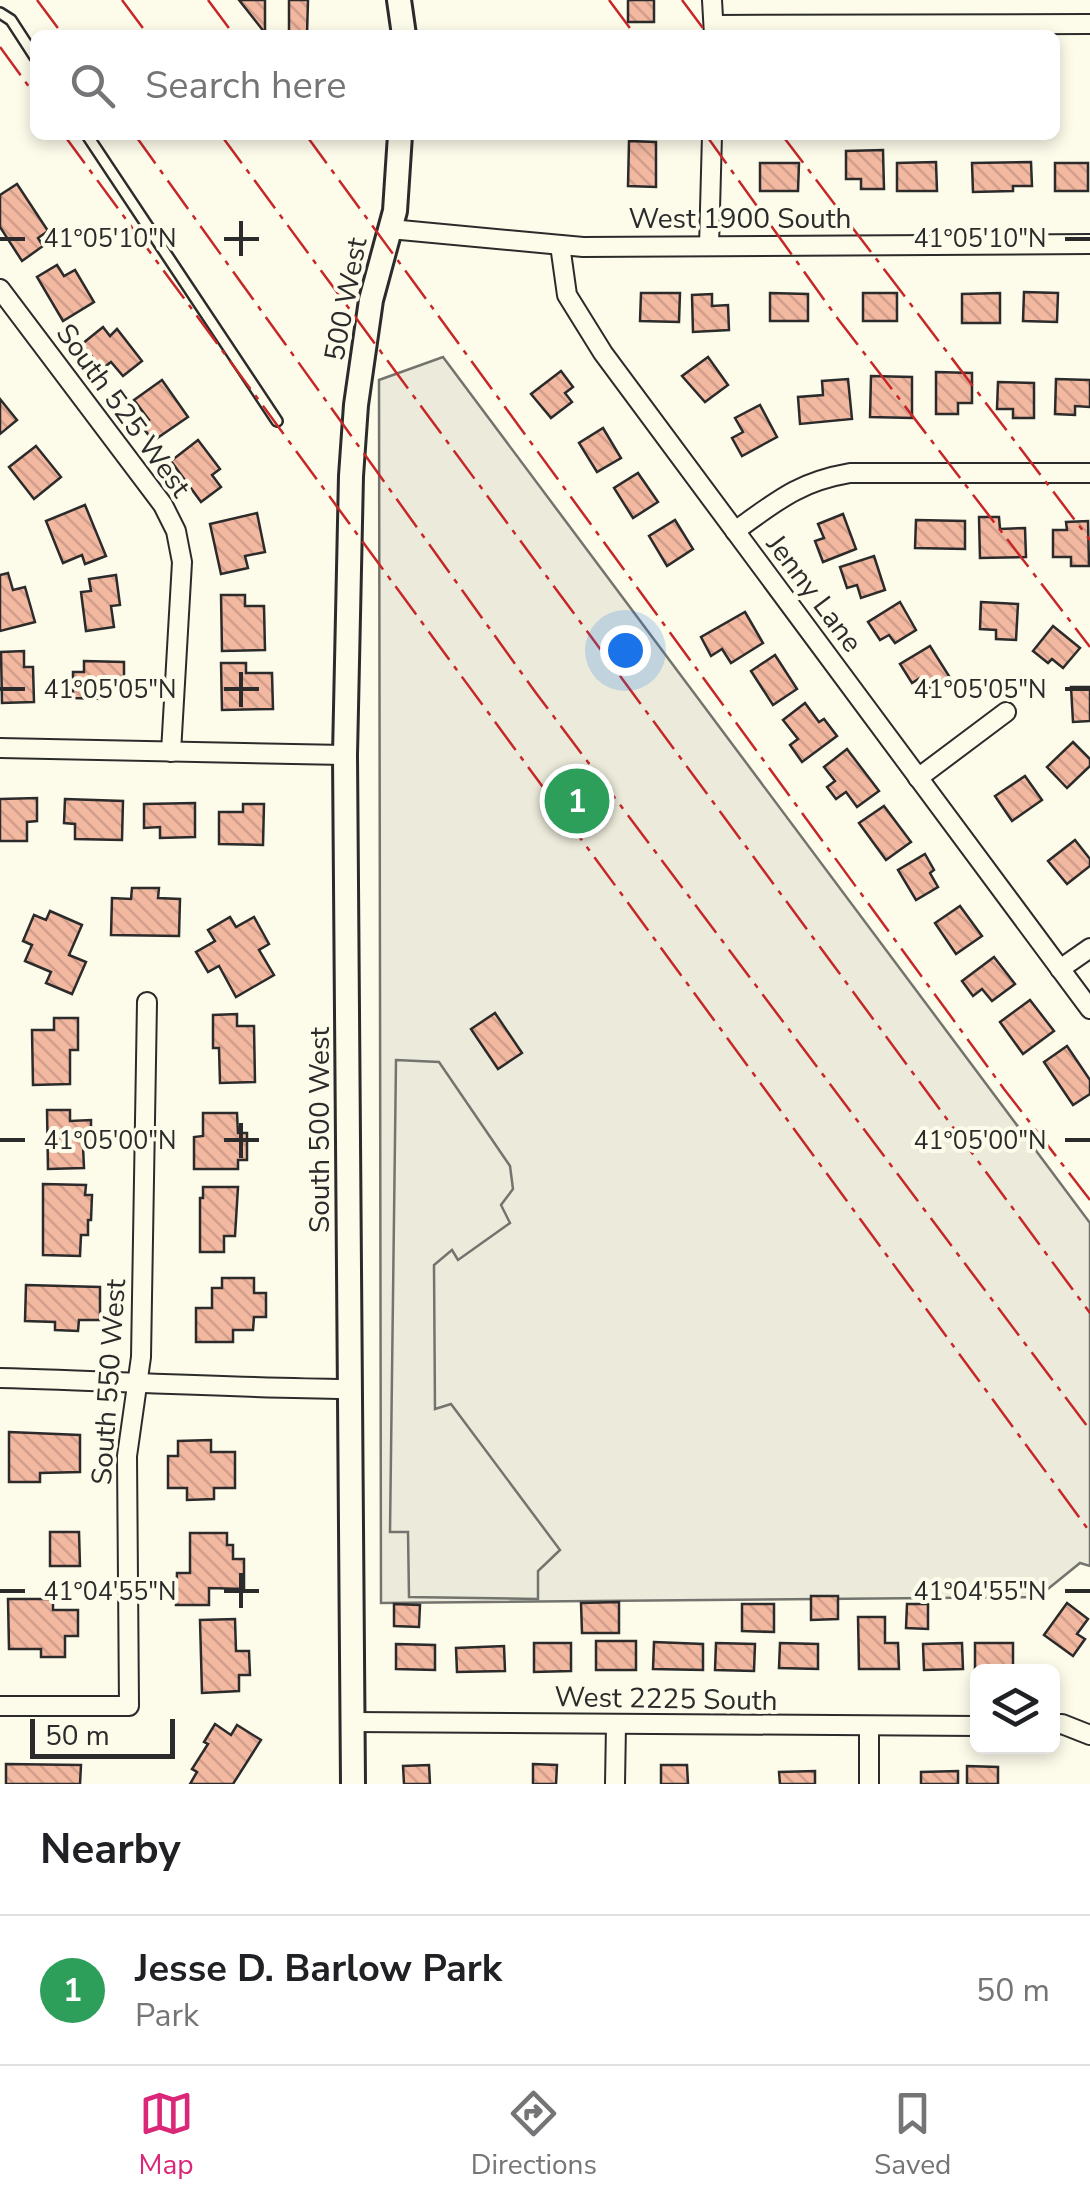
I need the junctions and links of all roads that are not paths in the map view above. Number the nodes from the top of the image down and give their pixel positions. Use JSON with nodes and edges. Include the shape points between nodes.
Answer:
{"nodes":[{"id":1,"x":400,"y":0,"type":"edge"},
{"id":2,"x":712,"y":0,"type":"edge"},
{"id":3,"x":0,"y":13,"type":"edge"},
{"id":4,"x":1090,"y":24,"type":"edge"},
{"id":5,"x":403,"y":30,"type":"edge"},
{"id":6,"x":714,"y":30,"type":"edge"},
{"id":7,"x":30,"y":48,"type":"edge"},
{"id":8,"x":90,"y":140,"type":"edge"},
{"id":9,"x":400,"y":140,"type":"edge"},
{"id":10,"x":712,"y":140,"type":"edge"},
{"id":11,"x":390,"y":229,"type":"junction"},
{"id":12,"x":1090,"y":244,"type":"edge"},
{"id":13,"x":560,"y":245,"type":"junction"},
{"id":14,"x":709,"y":246,"type":"junction"},
{"id":15,"x":0,"y":290,"type":"edge"},
{"id":16,"x":277,"y":421,"type":"dead end"},
{"id":17,"x":1090,"y":473,"type":"edge"},
{"id":18,"x":351,"y":476,"type":"joint"},
{"id":19,"x":735,"y":531,"type":"junction"},
{"id":20,"x":1006,"y":712,"type":"dead end"},
{"id":21,"x":0,"y":748,"type":"edge"},
{"id":22,"x":172,"y":752,"type":"junction"},
{"id":23,"x":345,"y":755,"type":"junction"},
{"id":24,"x":918,"y":778,"type":"junction"},
{"id":25,"x":1090,"y":948,"type":"edge"},
{"id":26,"x":1060,"y":969,"type":"junction"},
{"id":27,"x":147,"y":1002,"type":"dead end"},
{"id":28,"x":1090,"y":1009,"type":"edge"},
{"id":29,"x":0,"y":1378,"type":"edge"},
{"id":30,"x":140,"y":1381,"type":"junction"},
{"id":31,"x":348,"y":1388,"type":"junction"},
{"id":32,"x":0,"y":1706,"type":"edge"},
{"id":33,"x":353,"y":1722,"type":"junction"},
{"id":34,"x":1060,"y":1724,"type":"edge"},
{"id":35,"x":616,"y":1725,"type":"junction"},
{"id":36,"x":970,"y":1726,"type":"edge"},
{"id":37,"x":869,"y":1727,"type":"junction"},
{"id":38,"x":1090,"y":1735,"type":"edge"},
{"id":39,"x":352,"y":1784,"type":"edge"},
{"id":40,"x":615,"y":1784,"type":"edge"},
{"id":41,"x":869,"y":1784,"type":"edge"}],
"edges":[{"from":1,"to":5,"type":"street"},
{"from":2,"to":6,"type":"street"},
{"from":3,"to":7,"type":"lane"},
{"from":4,"to":6,"type":"street"},
{"from":8,"to":16,"type":"lane"},
{"from":9,"to":11,"type":"street","name":"500 West"},
{"from":10,"to":14,"type":"street"},
{"from":11,"to":13,"type":"street","name":"West 1900 South"},
{"from":11,"to":18,"type":"street","name":"500 West","via":[[371,300]]},
{"from":12,"to":14,"type":"street","name":"West 1900 South"},
{"from":13,"to":14,"type":"street","name":"West 1900 South"},
{"from":13,"to":19,"type":"street","name":"Jenny Lane","via":[[567,295]]},
{"from":15,"to":22,"type":"street","name":"South 525 West","via":[[176,531],[182,562]]},
{"from":17,"to":19,"type":"street","via":[[850,473],[814,479]]},
{"from":18,"to":23,"type":"street","name":"South 500 West"},
{"from":19,"to":24,"type":"street","name":"Jenny Lane"},
{"from":20,"to":24,"type":"street"},
{"from":21,"to":22,"type":"street"},
{"from":22,"to":23,"type":"street"},
{"from":23,"to":31,"type":"street","name":"South 500 West"},
{"from":24,"to":26,"type":"street","name":"Jenny Lane"},
{"from":25,"to":26,"type":"street"},
{"from":26,"to":28,"type":"street","name":"Jenny Lane"},
{"from":27,"to":30,"type":"street","name":"South 550 West"},
{"from":29,"to":30,"type":"street"},
{"from":30,"to":31,"type":"street"},
{"from":30,"to":32,"type":"street","name":"South 550 West","via":[[127,1456],[130,1706]]},
{"from":31,"to":33,"type":"street","name":"South 500 West"},
{"from":33,"to":35,"type":"street","name":"West 2225 South"},
{"from":33,"to":39,"type":"street","name":"South 500 West"},
{"from":34,"to":38,"type":"street"},
{"from":35,"to":37,"type":"street","name":"West 2225 South"},
{"from":35,"to":40,"type":"street"},
{"from":36,"to":37,"type":"street","name":"West 2225 South"},
{"from":37,"to":41,"type":"street"}]}
